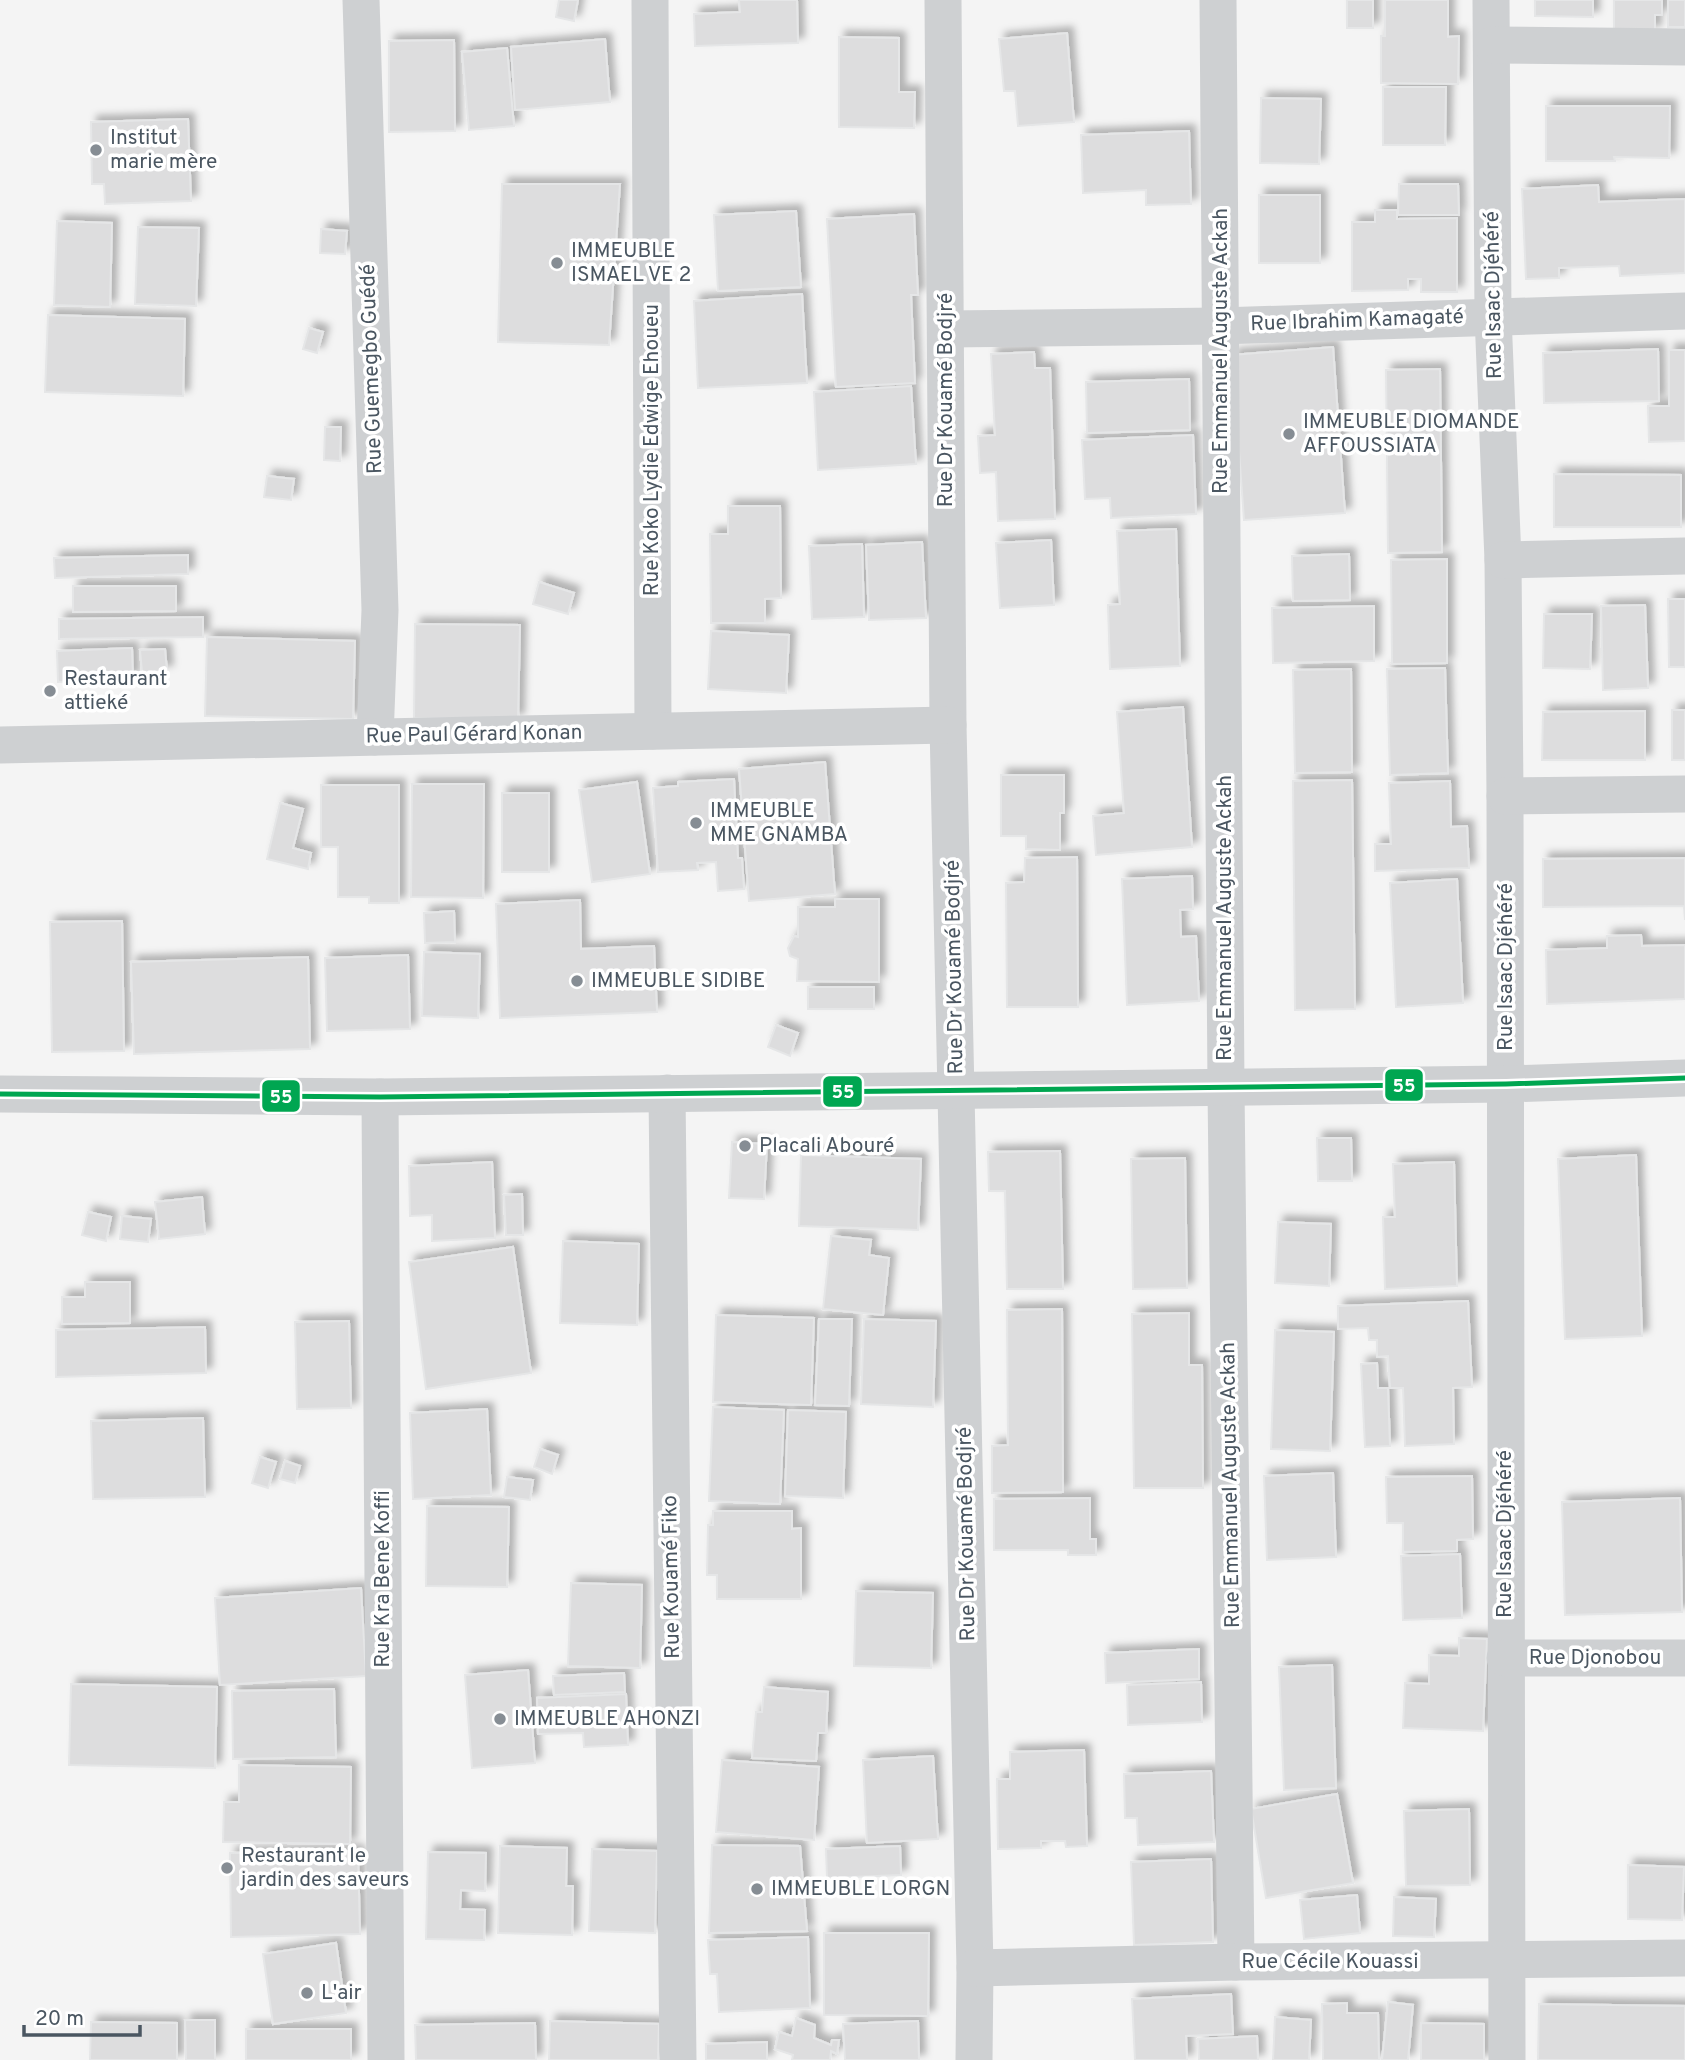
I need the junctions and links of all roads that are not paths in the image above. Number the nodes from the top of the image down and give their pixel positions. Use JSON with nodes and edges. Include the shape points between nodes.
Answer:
{"nodes":[{"id":1,"x":361,"y":0,"type":"edge"},
{"id":2,"x":650,"y":0,"type":"edge"},
{"id":3,"x":943,"y":0,"type":"edge"},
{"id":4,"x":1219,"y":0,"type":"edge"},
{"id":5,"x":1491,"y":0,"type":"edge"},
{"id":6,"x":1492,"y":44,"type":"junction"},
{"id":7,"x":1685,"y":47,"type":"edge"},
{"id":8,"x":1685,"y":311,"type":"edge"},
{"id":9,"x":1493,"y":316,"type":"junction"},
{"id":10,"x":1220,"y":326,"type":"junction"},
{"id":11,"x":946,"y":329,"type":"junction"},
{"id":12,"x":1685,"y":556,"type":"edge"},
{"id":13,"x":1503,"y":559,"type":"junction"},
{"id":14,"x":948,"y":725,"type":"junction"},
{"id":15,"x":653,"y":731,"type":"junction"},
{"id":16,"x":375,"y":737,"type":"junction"},
{"id":17,"x":0,"y":745,"type":"edge"},
{"id":18,"x":1685,"y":794,"type":"edge"},
{"id":19,"x":1505,"y":796,"type":"junction"},
{"id":20,"x":1685,"y":1078,"type":"edge"},
{"id":21,"x":1506,"y":1084,"type":"junction"},
{"id":22,"x":1226,"y":1088,"type":"junction"},
{"id":23,"x":958,"y":1090,"type":"junction"},
{"id":24,"x":667,"y":1093,"type":"junction"},
{"id":25,"x":0,"y":1094,"type":"edge"},
{"id":26,"x":380,"y":1097,"type":"junction"},
{"id":27,"x":1505,"y":1658,"type":"junction"},
{"id":28,"x":1685,"y":1658,"type":"edge"},
{"id":29,"x":1685,"y":1958,"type":"edge"},
{"id":30,"x":1506,"y":1960,"type":"junction"},
{"id":31,"x":1237,"y":1962,"type":"junction"},
{"id":32,"x":975,"y":1968,"type":"junction"},
{"id":33,"x":386,"y":2060,"type":"edge"},
{"id":34,"x":678,"y":2060,"type":"edge"},
{"id":35,"x":974,"y":2060,"type":"edge"},
{"id":36,"x":1507,"y":2060,"type":"edge"}],
"edges":[{"from":1,"to":16,"type":"street","name":"Rue Guemegbo Guédé","via":[[380,610]]},
{"from":2,"to":15,"type":"street","name":"Rue Koko Lydie Edwige Ehoueu"},
{"from":3,"to":11,"type":"street","name":"Rue Dr Kouamé Bodjré"},
{"from":4,"to":10,"type":"street","name":"Rue Emmanuel Auguste Ackah"},
{"from":5,"to":6,"type":"street","name":"Rue Isaac Djéhéré"},
{"from":6,"to":7,"type":"street"},
{"from":6,"to":9,"type":"street","name":"Rue Isaac Djéhéré"},
{"from":8,"to":9,"type":"street","name":"Rue Ibrahim Kamagaté"},
{"from":9,"to":10,"type":"street","name":"Rue Ibrahim Kamagaté"},
{"from":9,"to":13,"type":"street","name":"Rue Isaac Djéhéré"},
{"from":10,"to":11,"type":"street","name":"Rue Ibrahim Kamagaté"},
{"from":10,"to":22,"type":"street","name":"Rue Emmanuel Auguste Ackah"},
{"from":11,"to":14,"type":"street","name":"Rue Dr Kouamé Bodjré"},
{"from":12,"to":13,"type":"street"},
{"from":13,"to":19,"type":"street","name":"Rue Isaac Djéhéré"},
{"from":14,"to":15,"type":"street","name":"Rue Paul Gérard Konan"},
{"from":14,"to":23,"type":"street","name":"Rue Dr Kouamé Bodjré"},
{"from":15,"to":16,"type":"street","name":"Rue Paul Gérard Konan"},
{"from":16,"to":17,"type":"street","name":"Rue Paul Gérard Konan"},
{"from":18,"to":19,"type":"street"},
{"from":19,"to":21,"type":"street","name":"Rue Isaac Djéhéré"},
{"from":20,"to":21,"type":"street"},
{"from":21,"to":22,"type":"street"},
{"from":21,"to":27,"type":"street","name":"Rue Isaac Djéhéré"},
{"from":22,"to":23,"type":"street"},
{"from":22,"to":31,"type":"street","name":"Rue Emmanuel Auguste Ackah"},
{"from":23,"to":24,"type":"street"},
{"from":23,"to":32,"type":"street","name":"Rue Dr Kouamé Bodjré"},
{"from":24,"to":26,"type":"street"},
{"from":24,"to":34,"type":"street","name":"Rue Kouamé Fiko"},
{"from":25,"to":26,"type":"street"},
{"from":26,"to":33,"type":"street","name":"Rue Kra Bene Koffi"},
{"from":27,"to":28,"type":"street","name":"Rue Djonobou"},
{"from":27,"to":30,"type":"street","name":"Rue Isaac Djéhéré"},
{"from":29,"to":30,"type":"street","name":"Rue Cécile Kouassi"},
{"from":30,"to":31,"type":"street","name":"Rue Cécile Kouassi"},
{"from":30,"to":36,"type":"street","name":"Rue Isaac Djéhéré"},
{"from":31,"to":32,"type":"street","name":"Rue Cécile Kouassi"},
{"from":32,"to":35,"type":"street","name":"Rue Dr Kouamé Bodjré"}]}
